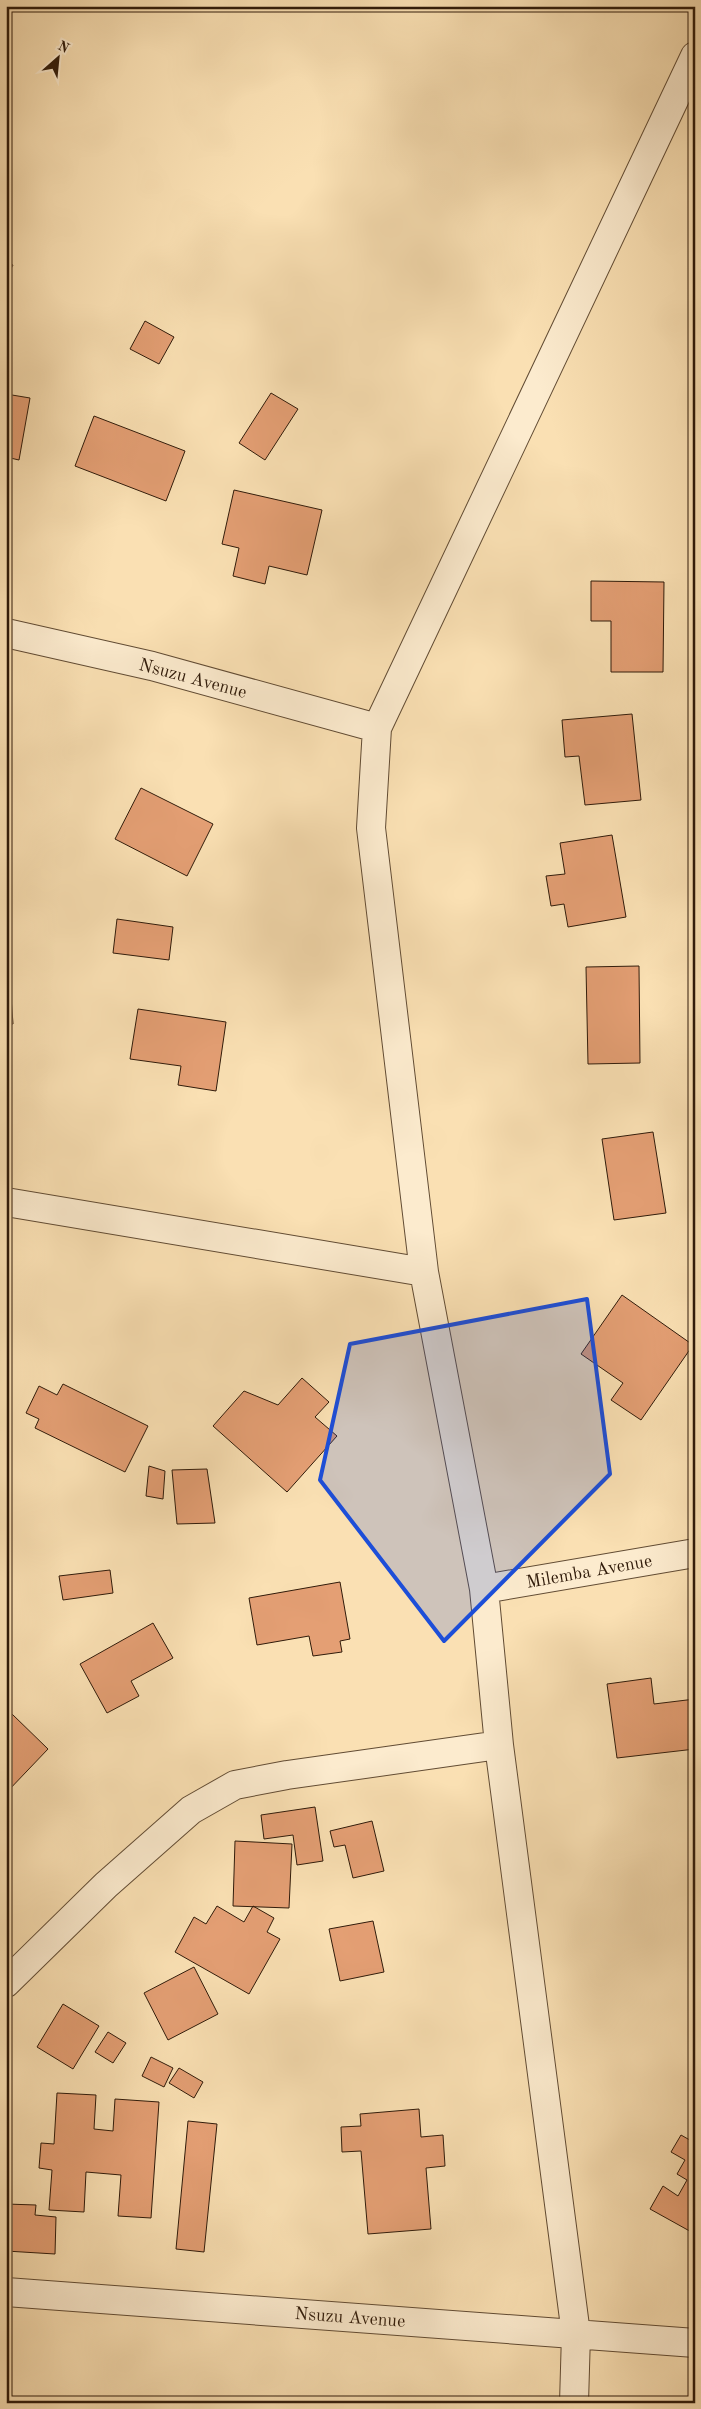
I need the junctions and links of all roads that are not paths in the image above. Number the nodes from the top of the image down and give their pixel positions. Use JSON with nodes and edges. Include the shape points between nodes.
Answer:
{"nodes":[{"id":1,"x":695,"y":56,"type":"edge"},
{"id":2,"x":6,"y":634,"type":"edge"},
{"id":3,"x":377,"y":728,"type":"junction"},
{"id":4,"x":6,"y":1202,"type":"edge"},
{"id":5,"x":424,"y":1272,"type":"junction"},
{"id":6,"x":695,"y":1553,"type":"edge"},
{"id":7,"x":484,"y":1590,"type":"junction"},
{"id":8,"x":499,"y":1745,"type":"junction"},
{"id":9,"x":6,"y":1984,"type":"edge"},
{"id":10,"x":6,"y":2292,"type":"edge"},
{"id":11,"x":576,"y":2334,"type":"junction"},
{"id":12,"x":695,"y":2343,"type":"edge"},
{"id":13,"x":574,"y":2403,"type":"edge"}],
"edges":[{"from":1,"to":3,"type":"street"},
{"from":2,"to":3,"type":"street","name":"Nsuzu Avenue","via":[[152,666]]},
{"from":3,"to":5,"type":"street","via":[[371,828]]},
{"from":4,"to":5,"type":"street"},
{"from":5,"to":7,"type":"street"},
{"from":6,"to":7,"type":"street","name":"Milemba Avenue"},
{"from":7,"to":8,"type":"street"},
{"from":8,"to":9,"type":"street","via":[[234,1785],[191,1810],[106,1885]]},
{"from":8,"to":11,"type":"street"},
{"from":10,"to":11,"type":"street","name":"Nsuzu Avenue"},
{"from":11,"to":12,"type":"street","name":"Nsuzu Avenue"},
{"from":11,"to":13,"type":"street"}]}
